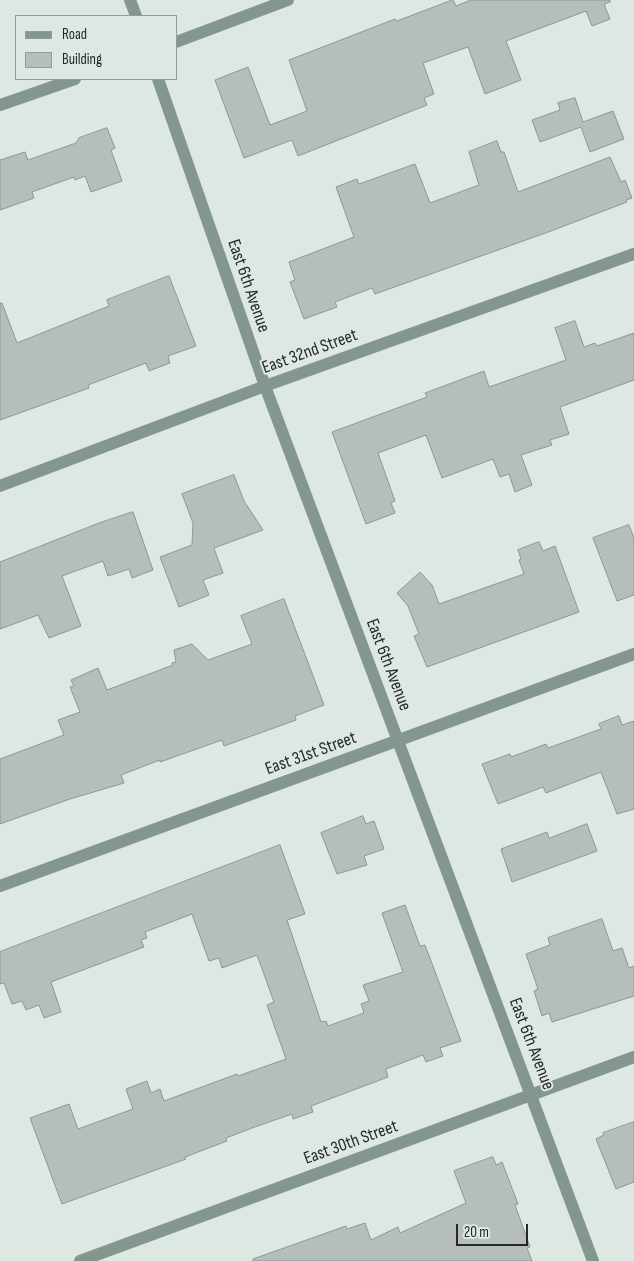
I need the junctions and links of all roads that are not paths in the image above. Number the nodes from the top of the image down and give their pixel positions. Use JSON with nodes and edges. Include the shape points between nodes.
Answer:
{"nodes":[{"id":1,"x":130,"y":0,"type":"edge"},
{"id":2,"x":288,"y":0,"type":"edge"},
{"id":3,"x":136,"y":15,"type":"edge"},
{"id":4,"x":178,"y":41,"type":"edge"},
{"id":5,"x":71,"y":80,"type":"edge"},
{"id":6,"x":158,"y":80,"type":"edge"},
{"id":7,"x":0,"y":105,"type":"edge"},
{"id":8,"x":634,"y":254,"type":"edge"},
{"id":9,"x":265,"y":386,"type":"junction"},
{"id":10,"x":0,"y":486,"type":"edge"},
{"id":11,"x":634,"y":654,"type":"edge"},
{"id":12,"x":398,"y":741,"type":"junction"},
{"id":13,"x":0,"y":886,"type":"edge"},
{"id":14,"x":634,"y":1057,"type":"edge"},
{"id":15,"x":531,"y":1095,"type":"junction"},
{"id":16,"x":80,"y":1261,"type":"edge"},
{"id":17,"x":593,"y":1261,"type":"edge"}],
"edges":[{"from":1,"to":3,"type":"street"},
{"from":2,"to":4,"type":"street"},
{"from":5,"to":7,"type":"street"},
{"from":6,"to":9,"type":"street","name":"East 6th Avenue"},
{"from":8,"to":9,"type":"street","name":"East 32nd Street"},
{"from":9,"to":10,"type":"street","name":"East 32nd Street"},
{"from":9,"to":12,"type":"street","name":"East 6th Avenue"},
{"from":11,"to":12,"type":"street","name":"East 31st Street"},
{"from":12,"to":13,"type":"street","name":"East 31st Street"},
{"from":12,"to":15,"type":"street","name":"East 6th Avenue"},
{"from":14,"to":15,"type":"street","name":"East 30th Street"},
{"from":15,"to":16,"type":"street","name":"East 30th Street"},
{"from":15,"to":17,"type":"street","name":"East 6th Avenue"}]}
